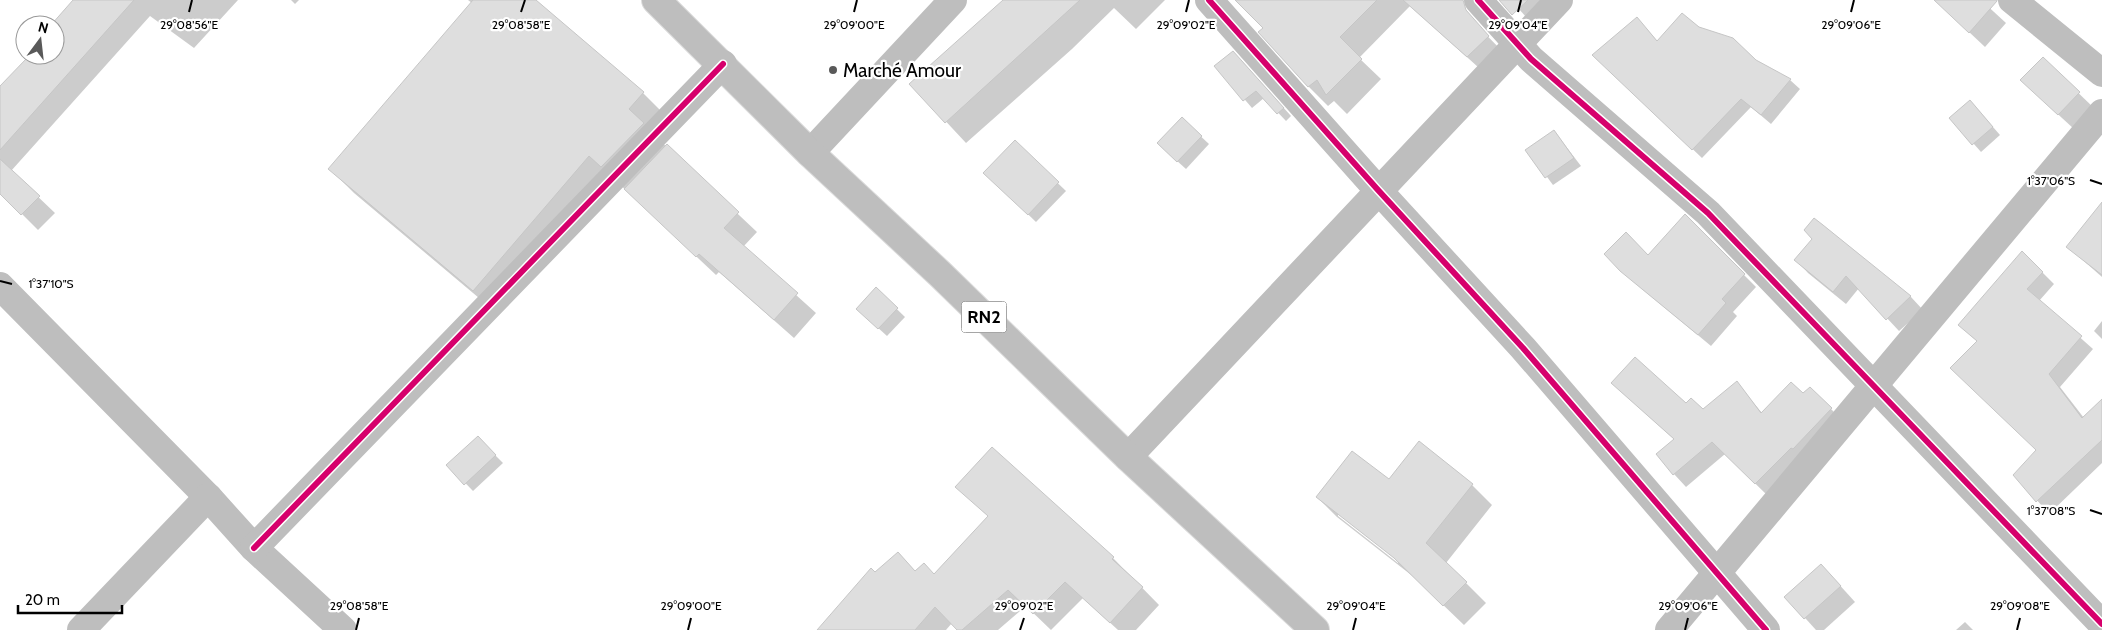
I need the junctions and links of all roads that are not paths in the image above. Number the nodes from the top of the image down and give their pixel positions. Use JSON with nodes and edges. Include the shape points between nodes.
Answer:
{"nodes":[{"id":1,"x":656,"y":0,"type":"edge"},
{"id":2,"x":953,"y":0,"type":"edge"},
{"id":3,"x":1209,"y":0,"type":"edge"},
{"id":4,"x":1478,"y":0,"type":"edge"},
{"id":5,"x":1559,"y":0,"type":"edge"},
{"id":6,"x":2012,"y":0,"type":"edge"},
{"id":7,"x":1516,"y":45,"type":"junction"},
{"id":8,"x":722,"y":64,"type":"junction"},
{"id":9,"x":2102,"y":73,"type":"edge"},
{"id":10,"x":2102,"y":113,"type":"edge"},
{"id":11,"x":810,"y":153,"type":"junction"},
{"id":12,"x":1378,"y":190,"type":"junction"},
{"id":13,"x":0,"y":286,"type":"edge"},
{"id":14,"x":1874,"y":386,"type":"junction"},
{"id":15,"x":1128,"y":456,"type":"junction"},
{"id":16,"x":208,"y":496,"type":"junction"},
{"id":17,"x":254,"y":548,"type":"junction"},
{"id":18,"x":1717,"y":573,"type":"junction"},
{"id":19,"x":2102,"y":624,"type":"edge"},
{"id":20,"x":81,"y":630,"type":"edge"},
{"id":21,"x":343,"y":630,"type":"edge"},
{"id":22,"x":1315,"y":630,"type":"edge"},
{"id":23,"x":1670,"y":630,"type":"edge"},
{"id":24,"x":1766,"y":630,"type":"edge"}],
"edges":[{"from":1,"to":8,"type":"main road","number":"RN2"},
{"from":2,"to":11,"type":"main road"},
{"from":3,"to":12,"type":"main road"},
{"from":4,"to":7,"type":"main road"},
{"from":5,"to":7,"type":"main road"},
{"from":6,"to":9,"type":"main road"},
{"from":7,"to":12,"type":"main road"},
{"from":7,"to":14,"type":"main road","via":[[1708,213]]},
{"from":8,"to":11,"type":"main road","number":"RN2"},
{"from":8,"to":17,"type":"main road"},
{"from":10,"to":14,"type":"main road"},
{"from":11,"to":15,"type":"main road","number":"RN2"},
{"from":12,"to":15,"type":"main road"},
{"from":12,"to":18,"type":"main road","via":[[1523,348]]},
{"from":13,"to":16,"type":"main road"},
{"from":14,"to":18,"type":"main road"},
{"from":14,"to":19,"type":"main road"},
{"from":15,"to":22,"type":"main road","number":"RN2"},
{"from":16,"to":17,"type":"main road"},
{"from":16,"to":20,"type":"main road"},
{"from":17,"to":21,"type":"main road"},
{"from":18,"to":23,"type":"main road"},
{"from":18,"to":24,"type":"main road"}]}
